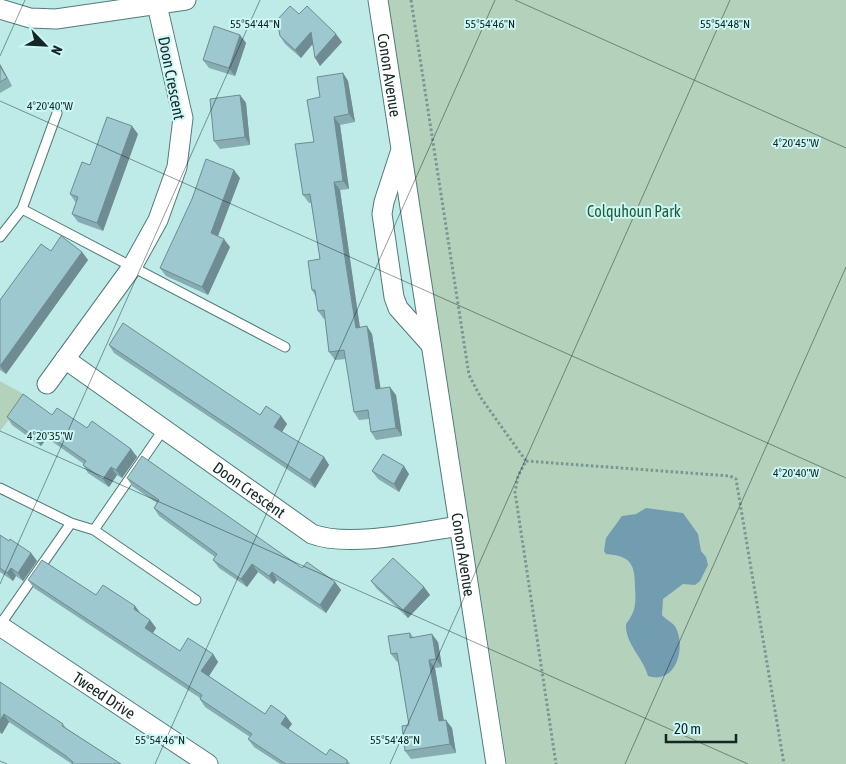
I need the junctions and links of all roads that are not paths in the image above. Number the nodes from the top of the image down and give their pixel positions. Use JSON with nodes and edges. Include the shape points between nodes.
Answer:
{"nodes":[{"id":1,"x":186,"y":0,"type":"edge"},
{"id":2,"x":378,"y":0,"type":"edge"},
{"id":3,"x":157,"y":4,"type":"junction"},
{"id":4,"x":0,"y":9,"type":"edge"},
{"id":5,"x":57,"y":113,"type":"dead end"},
{"id":6,"x":401,"y":150,"type":"junction"},
{"id":7,"x":22,"y":210,"type":"junction"},
{"id":8,"x":0,"y":237,"type":"edge"},
{"id":9,"x":132,"y":267,"type":"junction"},
{"id":10,"x":431,"y":345,"type":"junction"},
{"id":11,"x":284,"y":347,"type":"dead end"},
{"id":12,"x":66,"y":359,"type":"junction"},
{"id":13,"x":47,"y":384,"type":"dead end"},
{"id":14,"x":163,"y":430,"type":"junction"},
{"id":15,"x":0,"y":488,"type":"edge"},
{"id":16,"x":71,"y":523,"type":"junction"},
{"id":17,"x":459,"y":526,"type":"junction"},
{"id":18,"x":94,"y":530,"type":"junction"},
{"id":19,"x":196,"y":600,"type":"dead end"},
{"id":20,"x":0,"y":625,"type":"edge"},
{"id":21,"x":208,"y":764,"type":"edge"},
{"id":22,"x":496,"y":764,"type":"edge"}],
"edges":[{"from":1,"to":3,"type":"street"},
{"from":2,"to":6,"type":"street","name":"Conon Avenue"},
{"from":3,"to":4,"type":"street","via":[[56,19],[30,18]]},
{"from":3,"to":9,"type":"street","name":"Doon Crescent","via":[[183,118],[177,166],[168,196]]},
{"from":5,"to":7,"type":"lane"},
{"from":6,"to":10,"type":"street","name":"Conon Avenue"},
{"from":6,"to":10,"type":"street","name":"Conon Avenue","via":[[382,214],[394,297],[398,308]]},
{"from":7,"to":8,"type":"lane"},
{"from":7,"to":9,"type":"lane"},
{"from":9,"to":11,"type":"lane"},
{"from":9,"to":12,"type":"street","name":"Doon Crescent"},
{"from":10,"to":17,"type":"street","name":"Conon Avenue"},
{"from":12,"to":13,"type":"street","name":"Doon Crescent"},
{"from":12,"to":14,"type":"street","name":"Doon Crescent"},
{"from":14,"to":17,"type":"street","name":"Doon Crescent","via":[[312,534],[326,540],[348,541]]},
{"from":14,"to":18,"type":"lane"},
{"from":15,"to":16,"type":"lane"},
{"from":16,"to":18,"type":"lane"},
{"from":16,"to":20,"type":"lane"},
{"from":17,"to":22,"type":"street","name":"Conon Avenue"},
{"from":18,"to":19,"type":"lane"},
{"from":20,"to":21,"type":"street","name":"Tweed Drive"}]}
